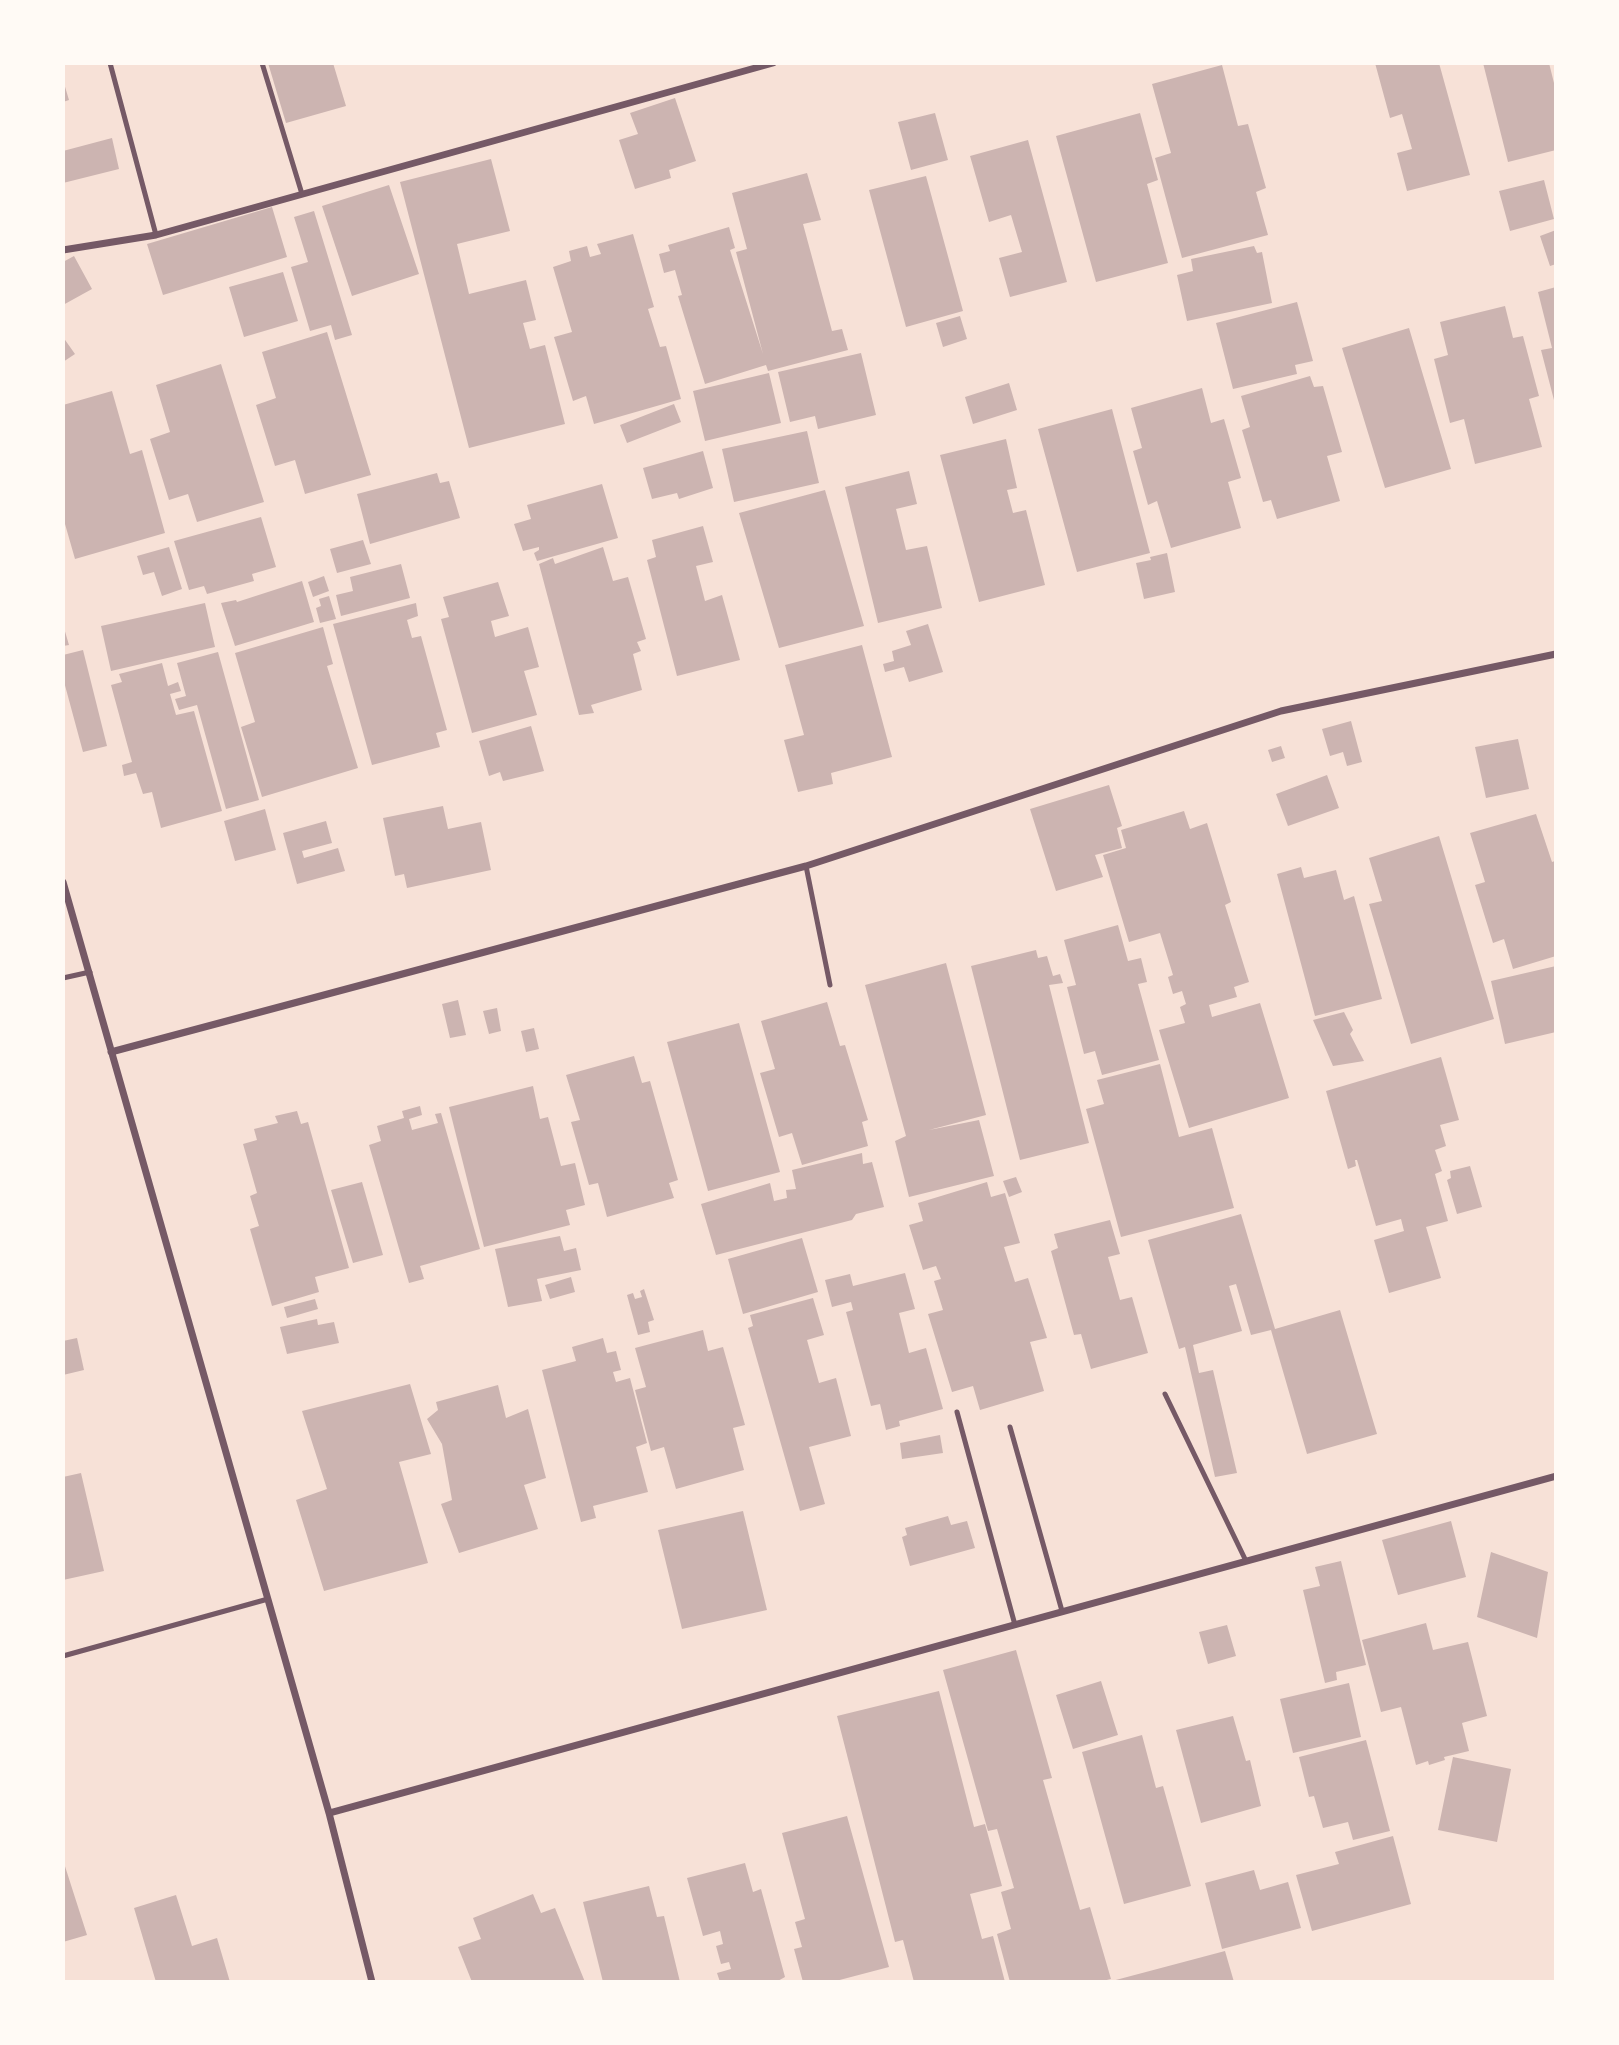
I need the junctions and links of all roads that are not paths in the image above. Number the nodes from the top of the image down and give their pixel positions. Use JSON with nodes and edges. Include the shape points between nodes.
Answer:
{"nodes":[{"id":1,"x":110,"y":63,"type":"edge"},
{"id":2,"x":262,"y":63,"type":"edge"},
{"id":3,"x":773,"y":63,"type":"edge"},
{"id":4,"x":302,"y":194,"type":"junction"},
{"id":5,"x":156,"y":235,"type":"junction"},
{"id":6,"x":63,"y":250,"type":"edge"},
{"id":7,"x":1556,"y":653,"type":"edge"},
{"id":8,"x":806,"y":866,"type":"junction"},
{"id":9,"x":63,"y":882,"type":"edge"},
{"id":10,"x":90,"y":972,"type":"junction"},
{"id":11,"x":63,"y":978,"type":"edge"},
{"id":12,"x":830,"y":985,"type":"dead end"},
{"id":13,"x":111,"y":1052,"type":"junction"},
{"id":14,"x":1165,"y":1394,"type":"dead end"},
{"id":15,"x":957,"y":1412,"type":"dead end"},
{"id":16,"x":1010,"y":1427,"type":"dead end"},
{"id":17,"x":1556,"y":1476,"type":"edge"},
{"id":18,"x":1246,"y":1561,"type":"junction"},
{"id":19,"x":268,"y":1598,"type":"junction"},
{"id":20,"x":1062,"y":1611,"type":"junction"},
{"id":21,"x":1015,"y":1625,"type":"junction"},
{"id":22,"x":63,"y":1656,"type":"edge"},
{"id":23,"x":329,"y":1813,"type":"junction"},
{"id":24,"x":372,"y":1982,"type":"edge"}],
"edges":[{"from":1,"to":5,"type":"lane"},
{"from":2,"to":4,"type":"lane"},
{"from":3,"to":4,"type":"street"},
{"from":4,"to":5,"type":"street"},
{"from":5,"to":6,"type":"street"},
{"from":7,"to":8,"type":"street","via":[[1281,711]]},
{"from":8,"to":12,"type":"lane"},
{"from":8,"to":13,"type":"street"},
{"from":9,"to":10,"type":"street"},
{"from":10,"to":11,"type":"lane"},
{"from":10,"to":13,"type":"street"},
{"from":13,"to":19,"type":"street"},
{"from":14,"to":18,"type":"lane"},
{"from":15,"to":21,"type":"lane"},
{"from":16,"to":20,"type":"lane"},
{"from":17,"to":18,"type":"street"},
{"from":18,"to":20,"type":"street"},
{"from":19,"to":22,"type":"lane"},
{"from":19,"to":23,"type":"street"},
{"from":20,"to":21,"type":"street"},
{"from":21,"to":23,"type":"street"},
{"from":23,"to":24,"type":"street"}]}
